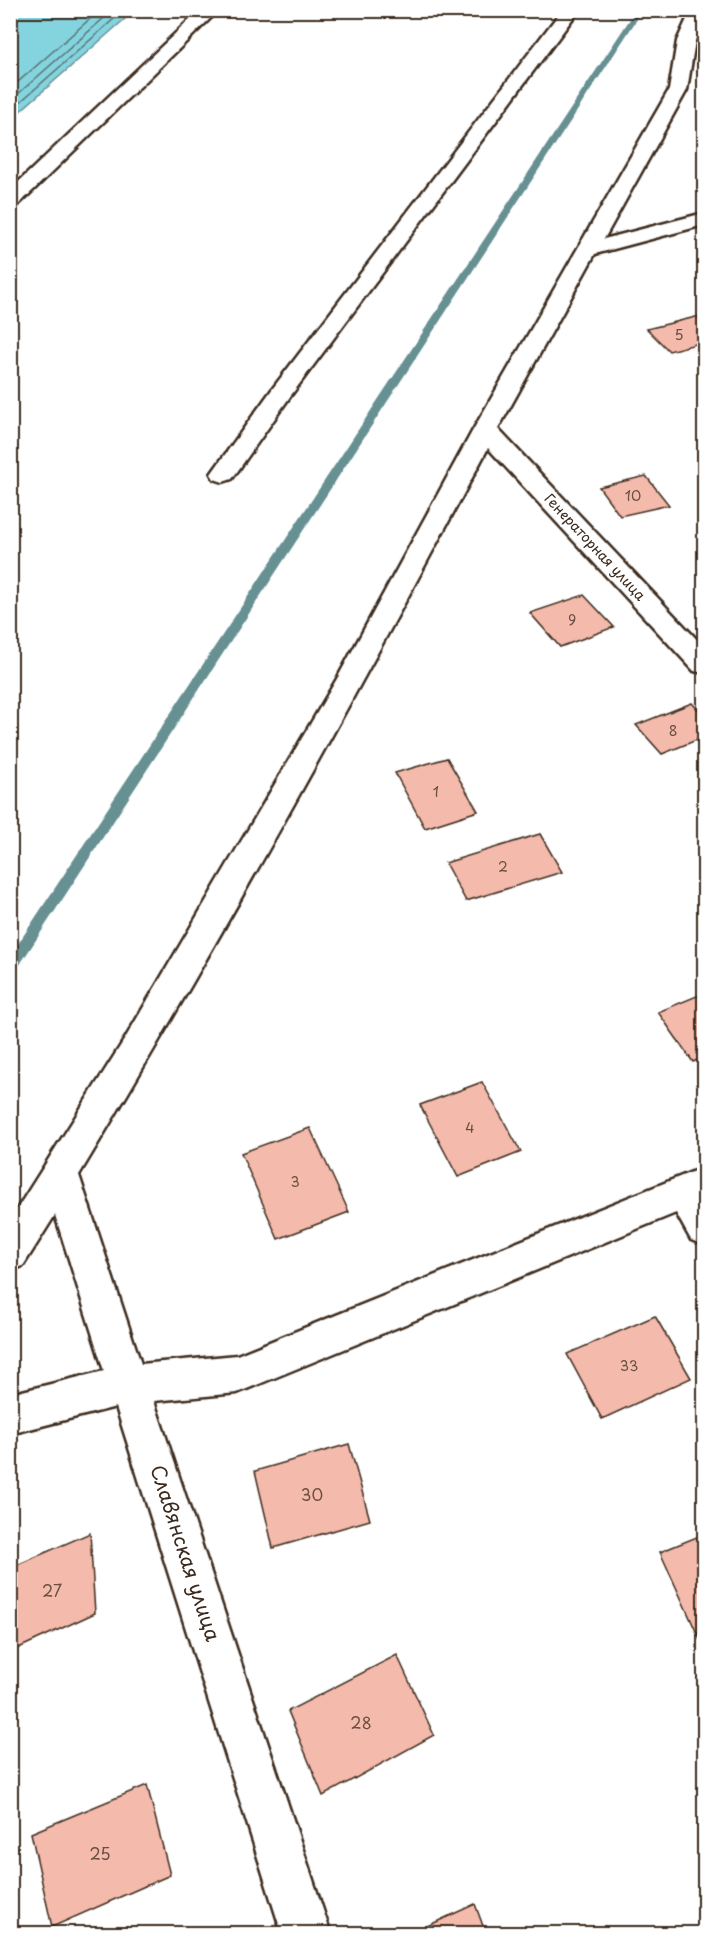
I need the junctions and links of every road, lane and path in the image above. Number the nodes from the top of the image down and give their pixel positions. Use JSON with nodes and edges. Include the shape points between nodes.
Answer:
{"nodes":[{"id":1,"x":211,"y":10,"type":"edge"},
{"id":2,"x":571,"y":10,"type":"edge"},
{"id":3,"x":699,"y":10,"type":"edge"},
{"id":4,"x":10,"y":202,"type":"edge"},
{"id":5,"x":705,"y":219,"type":"edge"},
{"id":6,"x":587,"y":250,"type":"junction"},
{"id":7,"x":485,"y":430,"type":"junction"},
{"id":8,"x":223,"y":474,"type":"dead end"},
{"id":9,"x":705,"y":664,"type":"edge"},
{"id":10,"x":60,"y":1174,"type":"junction"},
{"id":11,"x":694,"y":1188,"type":"edge"},
{"id":12,"x":705,"y":1228,"type":"edge"},
{"id":13,"x":10,"y":1254,"type":"edge"},
{"id":14,"x":130,"y":1384,"type":"junction"},
{"id":15,"x":10,"y":1414,"type":"edge"},
{"id":16,"x":307,"y":1934,"type":"edge"}],
"edges":[{"from":1,"to":4,"type":"street"},
{"from":2,"to":8,"type":"street"},
{"from":3,"to":6,"type":"street","via":[[686,41],[678,90]]},
{"from":5,"to":6,"type":"street"},
{"from":6,"to":7,"type":"street"},
{"from":7,"to":9,"type":"street","name":"Генераторная улица"},
{"from":7,"to":10,"type":"street","via":[[352,676],[138,1047]]},
{"from":10,"to":13,"type":"street"},
{"from":10,"to":14,"type":"street","name":"Славянская улица"},
{"from":11,"to":12,"type":"street"},
{"from":11,"to":14,"type":"street","via":[[237,1374]]},
{"from":14,"to":15,"type":"street"},
{"from":14,"to":16,"type":"street","name":"Славянская улица"}]}
